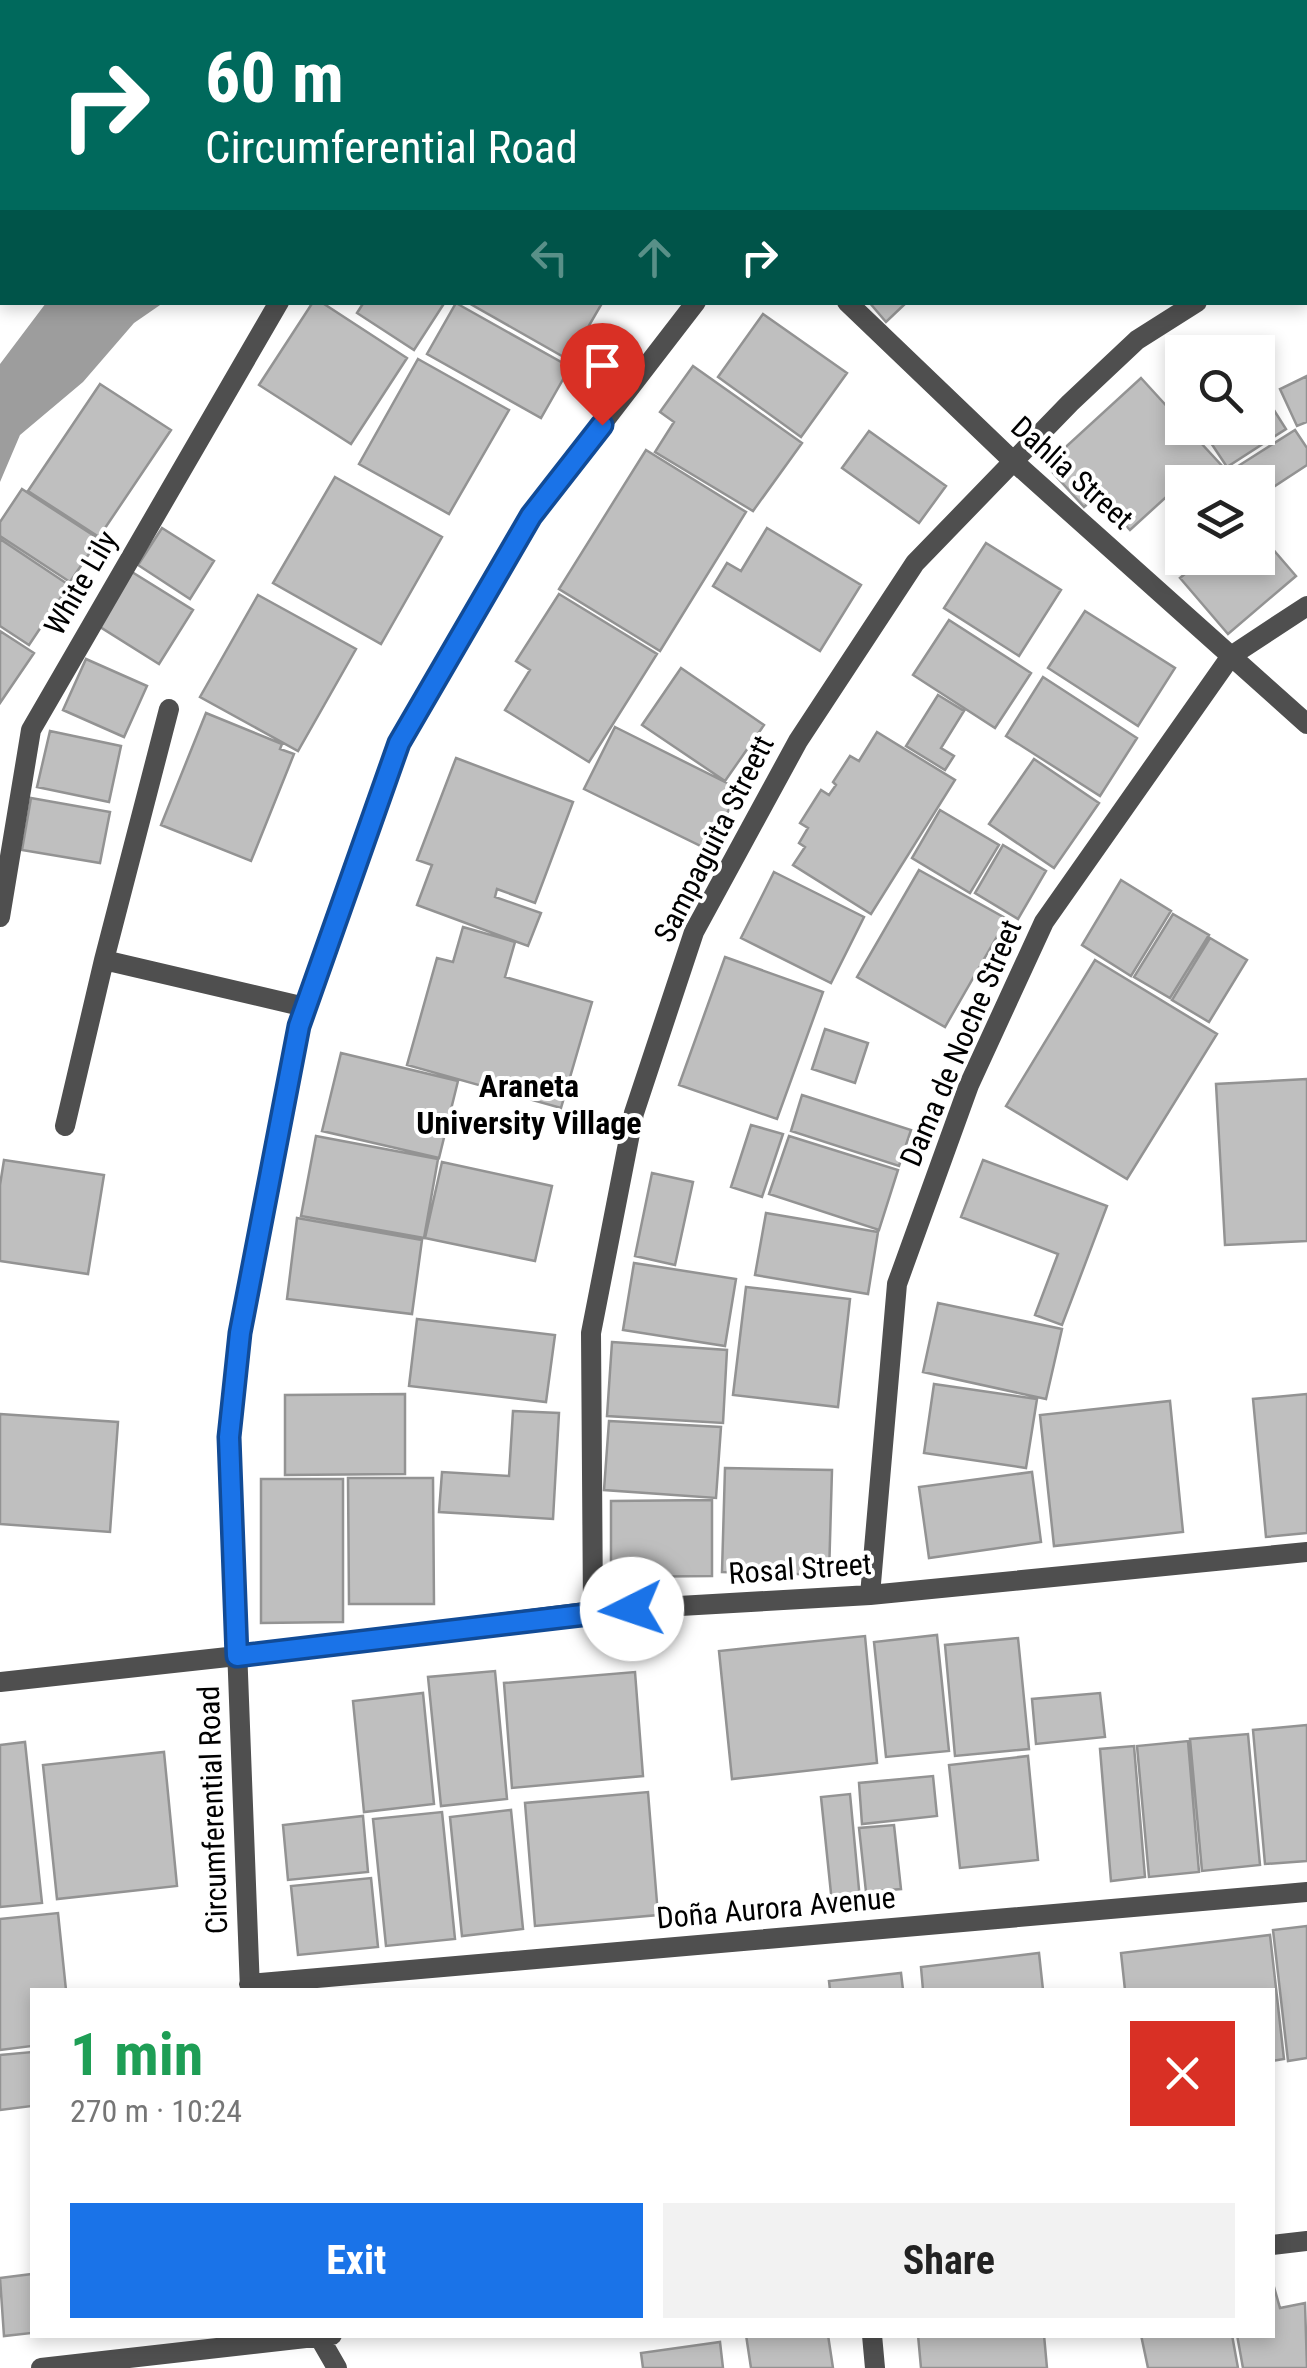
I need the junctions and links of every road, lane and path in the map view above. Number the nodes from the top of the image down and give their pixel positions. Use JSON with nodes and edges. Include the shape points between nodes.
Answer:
{"nodes":[{"id":1,"x":277,"y":305,"type":"edge"},
{"id":2,"x":694,"y":305,"type":"edge"},
{"id":3,"x":850,"y":305,"type":"edge"},
{"id":4,"x":1192,"y":305,"type":"edge"},
{"id":5,"x":1013,"y":462,"type":"junction"},
{"id":6,"x":1307,"y":606,"type":"edge"},
{"id":7,"x":1231,"y":656,"type":"junction"},
{"id":8,"x":169,"y":709,"type":"dead end"},
{"id":9,"x":1307,"y":724,"type":"edge"},
{"id":10,"x":0,"y":918,"type":"edge"},
{"id":11,"x":104,"y":960,"type":"junction"},
{"id":12,"x":306,"y":1008,"type":"junction"},
{"id":13,"x":65,"y":1126,"type":"dead end"},
{"id":14,"x":1307,"y":1552,"type":"edge"},
{"id":15,"x":870,"y":1595,"type":"junction"},
{"id":16,"x":593,"y":1611,"type":"junction"},
{"id":17,"x":237,"y":1656,"type":"junction"},
{"id":18,"x":0,"y":1682,"type":"edge"},
{"id":19,"x":1307,"y":1892,"type":"edge"},
{"id":20,"x":250,"y":1987,"type":"edge"},
{"id":21,"x":1307,"y":2241,"type":"edge"},
{"id":22,"x":1275,"y":2244,"type":"edge"},
{"id":23,"x":302,"y":2338,"type":"edge"},
{"id":24,"x":320,"y":2338,"type":"edge"},
{"id":25,"x":872,"y":2338,"type":"edge"},
{"id":26,"x":40,"y":2368,"type":"edge"},
{"id":27,"x":336,"y":2368,"type":"edge"},
{"id":28,"x":875,"y":2368,"type":"edge"}],
"edges":[{"from":1,"to":10,"type":"street","name":"White Lily","via":[[31,730]]},
{"from":2,"to":12,"type":"street","name":"Circumferential Road","via":[[531,516],[399,743]]},
{"from":3,"to":5,"type":"street","name":"Dahlia Street"},
{"from":4,"to":5,"type":"street","name":"Sampaguita Streett","via":[[1136,340]]},
{"from":5,"to":7,"type":"street","name":"Dahlia Street"},
{"from":5,"to":16,"type":"street","name":"Sampaguita Streett","via":[[915,562],[798,740],[694,932],[634,1112],[590,1332]]},
{"from":6,"to":7,"type":"street","name":"Dama de Noche Street"},
{"from":7,"to":9,"type":"street","name":"Dahlia Street"},
{"from":7,"to":15,"type":"street","name":"Dama de Noche Street","via":[[1044,922],[969,1086],[897,1284]]},
{"from":8,"to":11,"type":"street"},
{"from":11,"to":12,"type":"street"},
{"from":11,"to":13,"type":"street"},
{"from":12,"to":17,"type":"street","name":"Circumferential Road","via":[[240,1333],[229,1437]]},
{"from":14,"to":15,"type":"street","name":"Rosal Street"},
{"from":15,"to":16,"type":"street","name":"Rosal Street"},
{"from":16,"to":17,"type":"street","name":"Rosal Street"},
{"from":17,"to":18,"type":"street","name":"Rosal Street"},
{"from":17,"to":20,"type":"street","name":"Circumferential Road"},
{"from":19,"to":20,"type":"street","name":"Doña Aurora Avenue"},
{"from":21,"to":22,"type":"street"},
{"from":23,"to":26,"type":"street"},
{"from":24,"to":27,"type":"street"},
{"from":25,"to":28,"type":"street"}]}
